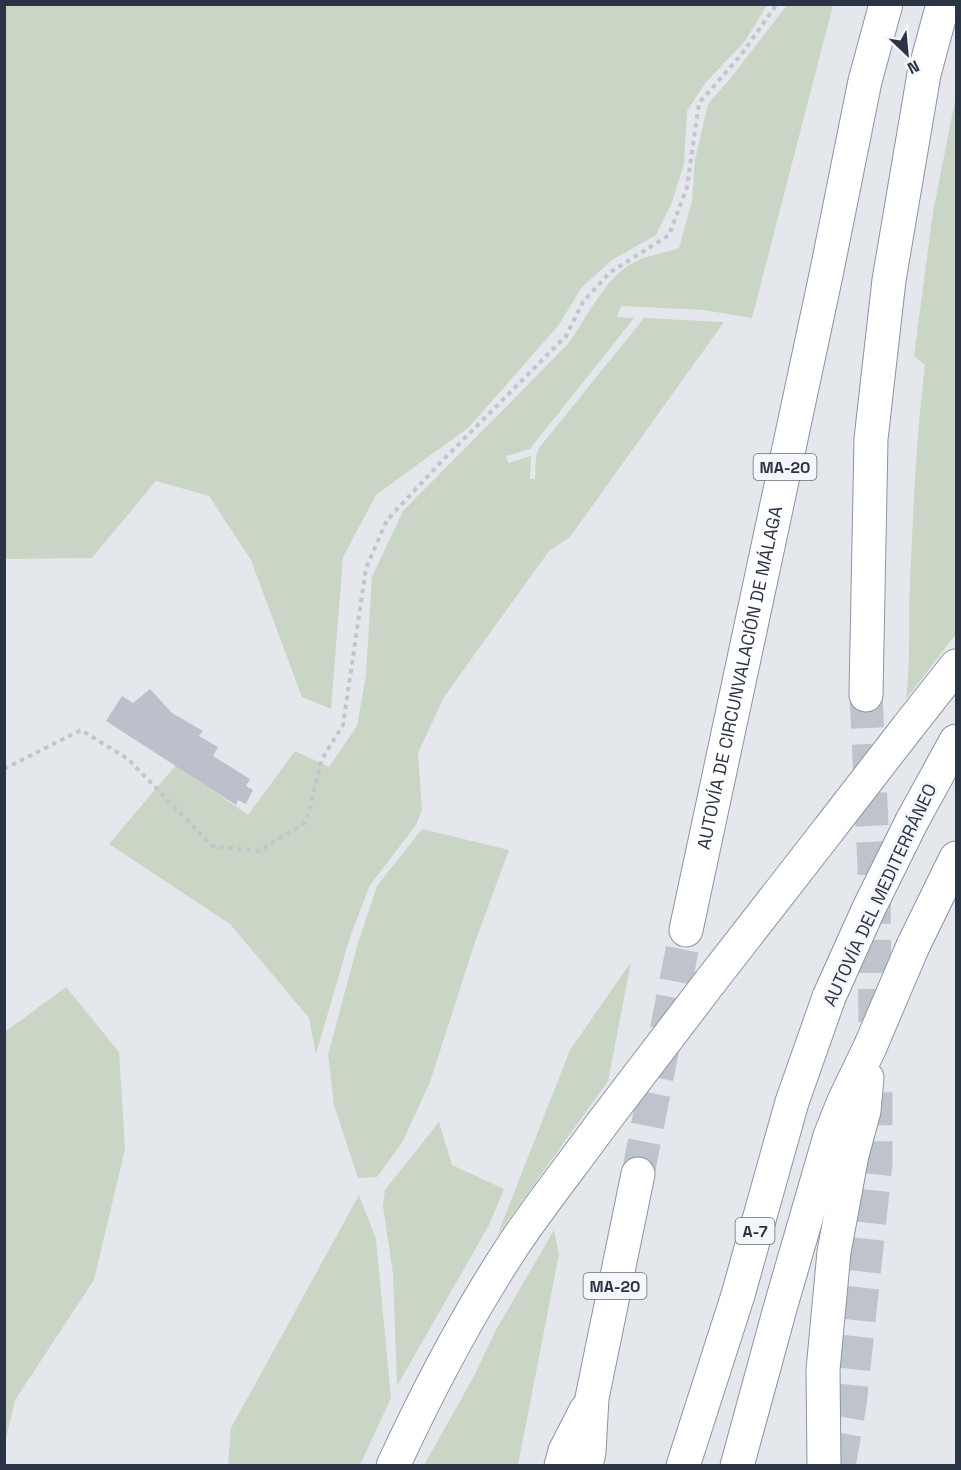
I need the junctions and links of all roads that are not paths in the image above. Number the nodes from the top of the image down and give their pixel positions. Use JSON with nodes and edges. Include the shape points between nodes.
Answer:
{"nodes":[{"id":1,"x":886,"y":4,"type":"edge"},
{"id":2,"x":943,"y":4,"type":"edge"},
{"id":3,"x":957,"y":666,"type":"edge"},
{"id":4,"x":866,"y":695,"type":"tunnel mouth"},
{"id":5,"x":957,"y":741,"type":"edge"},
{"id":6,"x":957,"y":858,"type":"edge"},
{"id":7,"x":686,"y":930,"type":"tunnel mouth"},
{"id":8,"x":870,"y":1047,"type":"junction"},
{"id":9,"x":638,"y":1174,"type":"tunnel mouth"},
{"id":10,"x":592,"y":1398,"type":"junction"},
{"id":11,"x":393,"y":1466,"type":"edge"},
{"id":12,"x":561,"y":1466,"type":"edge"},
{"id":13,"x":586,"y":1466,"type":"edge"},
{"id":14,"x":683,"y":1466,"type":"edge"},
{"id":15,"x":737,"y":1466,"type":"edge"},
{"id":16,"x":824,"y":1466,"type":"edge"}],
"edges":[{"from":1,"to":7,"type":"highway","name":"AUTOVÍA DE CIRCUNVALACIÓN DE MÁLAGA","number":"MA-20","via":[[865,81]]},
{"from":2,"to":4,"type":"highway","via":[[924,75],[889,280],[872,427]]},
{"from":3,"to":11,"type":"highway","bridge":true,"via":[[710,982],[514,1245],[424,1399]]},
{"from":5,"to":14,"type":"highway","name":"AUTOVÍA DEL MEDITERRÁNEO","number":"A-7","bridge":true,"via":[[912,821],[829,997],[792,1102],[738,1295]]},
{"from":6,"to":8,"type":"highway","number":"A-7","bridge":true},
{"from":8,"to":15,"type":"highway","number":"A-7","via":[[830,1136]]},
{"from":8,"to":16,"type":"highway","via":[[864,1111],[834,1252],[823,1370]]},
{"from":9,"to":10,"type":"highway","number":"MA-20"},
{"from":10,"to":12,"type":"highway"},
{"from":10,"to":13,"type":"highway","number":"MA-20"}]}
